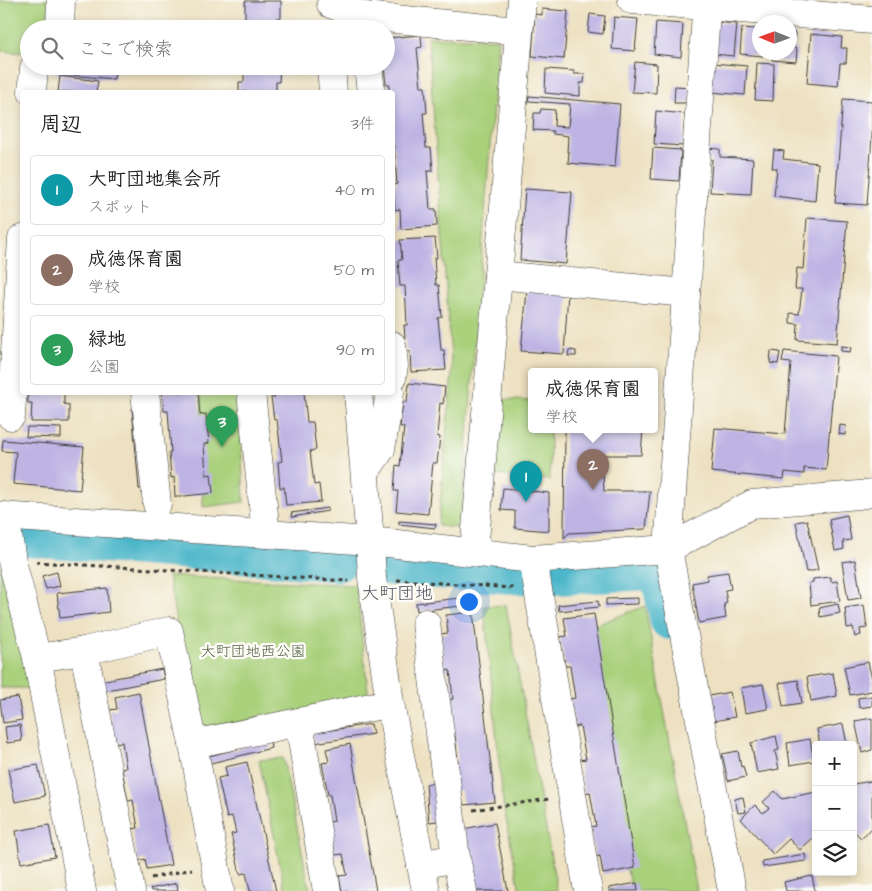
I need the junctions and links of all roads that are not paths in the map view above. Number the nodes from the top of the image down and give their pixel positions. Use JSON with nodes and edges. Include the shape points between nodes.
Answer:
{"nodes":[{"id":1,"x":61,"y":0,"type":"edge"},
{"id":2,"x":522,"y":0,"type":"edge"},
{"id":3,"x":632,"y":0,"type":"edge"},
{"id":4,"x":707,"y":3,"type":"edge"},
{"id":5,"x":330,"y":11,"type":"edge"},
{"id":6,"x":60,"y":20,"type":"edge"},
{"id":7,"x":359,"y":20,"type":"edge"},
{"id":8,"x":872,"y":20,"type":"edge"},
{"id":9,"x":395,"y":24,"type":"edge"},
{"id":10,"x":519,"y":31,"type":"junction"},
{"id":11,"x":33,"y":75,"type":"edge"},
{"id":12,"x":332,"y":75,"type":"edge"},
{"id":13,"x":369,"y":75,"type":"edge"},
{"id":14,"x":32,"y":90,"type":"edge"},
{"id":15,"x":333,"y":90,"type":"edge"},
{"id":16,"x":371,"y":90,"type":"edge"},
{"id":17,"x":20,"y":271,"type":"edge"},
{"id":18,"x":498,"y":275,"type":"junction"},
{"id":19,"x":686,"y":293,"type":"junction"},
{"id":20,"x":145,"y":395,"type":"edge"},
{"id":21,"x":251,"y":395,"type":"edge"},
{"id":22,"x":358,"y":395,"type":"edge"},
{"id":23,"x":390,"y":395,"type":"edge"},
{"id":24,"x":11,"y":416,"type":"dead end"},
{"id":25,"x":365,"y":472,"type":"junction"},
{"id":26,"x":872,"y":493,"type":"edge"},
{"id":27,"x":157,"y":504,"type":"dead end"},
{"id":28,"x":2,"y":516,"type":"edge"},
{"id":29,"x":266,"y":534,"type":"junction"},
{"id":30,"x":370,"y":541,"type":"junction"},
{"id":31,"x":668,"y":549,"type":"junction"},
{"id":32,"x":474,"y":552,"type":"junction"},
{"id":33,"x":533,"y":559,"type":"junction"},
{"id":34,"x":426,"y":623,"type":"dead end"},
{"id":35,"x":84,"y":650,"type":"junction"},
{"id":36,"x":37,"y":658,"type":"junction"},
{"id":37,"x":390,"y":703,"type":"junction"},
{"id":38,"x":299,"y":722,"type":"junction"},
{"id":39,"x":193,"y":744,"type":"junction"},
{"id":40,"x":456,"y":858,"type":"junction"},
{"id":41,"x":420,"y":864,"type":"junction"},
{"id":42,"x":130,"y":887,"type":"edge"},
{"id":43,"x":82,"y":891,"type":"edge"},
{"id":44,"x":220,"y":891,"type":"edge"},
{"id":45,"x":327,"y":891,"type":"edge"},
{"id":46,"x":426,"y":891,"type":"edge"},
{"id":47,"x":463,"y":891,"type":"edge"},
{"id":48,"x":588,"y":891,"type":"edge"},
{"id":49,"x":732,"y":891,"type":"edge"}],
"edges":[{"from":1,"to":6,"type":"street"},
{"from":2,"to":10,"type":"street"},
{"from":3,"to":4,"type":"street"},
{"from":4,"to":8,"type":"street"},
{"from":4,"to":19,"type":"street"},
{"from":5,"to":7,"type":"street"},
{"from":9,"to":10,"type":"street"},
{"from":10,"to":18,"type":"street"},
{"from":11,"to":14,"type":"street"},
{"from":12,"to":15,"type":"street"},
{"from":13,"to":16,"type":"street"},
{"from":17,"to":24,"type":"street"},
{"from":18,"to":19,"type":"street"},
{"from":18,"to":32,"type":"street"},
{"from":19,"to":31,"type":"street"},
{"from":20,"to":27,"type":"street"},
{"from":21,"to":29,"type":"street"},
{"from":22,"to":25,"type":"street"},
{"from":23,"to":25,"type":"street","via":[[381,449]]},
{"from":25,"to":30,"type":"street"},
{"from":26,"to":31,"type":"street","via":[[752,504]]},
{"from":28,"to":29,"type":"street"},
{"from":28,"to":36,"type":"street"},
{"from":29,"to":30,"type":"street"},
{"from":30,"to":32,"type":"street"},
{"from":30,"to":37,"type":"street","via":[[372,578]]},
{"from":31,"to":33,"type":"street"},
{"from":31,"to":49,"type":"street"},
{"from":32,"to":33,"type":"street"},
{"from":33,"to":48,"type":"street"},
{"from":34,"to":40,"type":"street"},
{"from":35,"to":36,"type":"street"},
{"from":35,"to":39,"type":"street","via":[[168,631]]},
{"from":35,"to":42,"type":"street"},
{"from":36,"to":43,"type":"street"},
{"from":37,"to":38,"type":"street"},
{"from":37,"to":41,"type":"street"},
{"from":38,"to":39,"type":"street"},
{"from":38,"to":45,"type":"street"},
{"from":39,"to":44,"type":"street"},
{"from":40,"to":41,"type":"street"},
{"from":40,"to":47,"type":"street"},
{"from":41,"to":46,"type":"street"}]}
